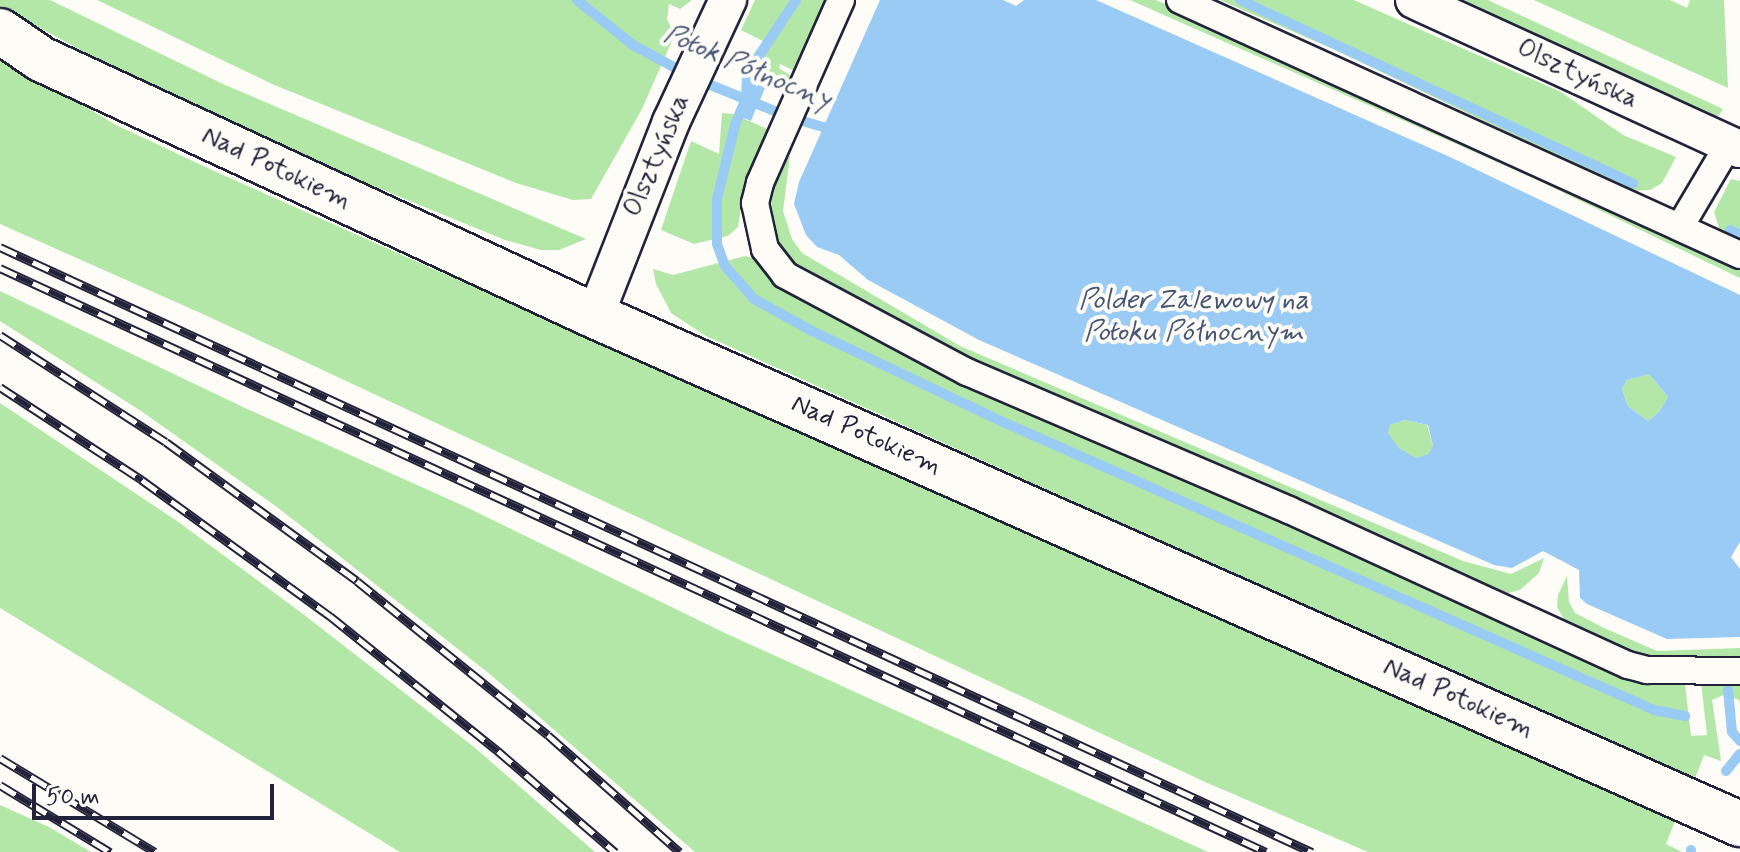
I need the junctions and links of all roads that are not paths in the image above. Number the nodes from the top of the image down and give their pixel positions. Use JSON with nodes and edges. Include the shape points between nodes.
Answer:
{"nodes":[{"id":1,"x":728,"y":0,"type":"edge"},
{"id":2,"x":841,"y":0,"type":"edge"},
{"id":3,"x":1180,"y":0,"type":"edge"},
{"id":4,"x":1414,"y":0,"type":"edge"},
{"id":5,"x":0,"y":31,"type":"edge"},
{"id":6,"x":1734,"y":147,"type":"edge"},
{"id":7,"x":1681,"y":225,"type":"junction"},
{"id":8,"x":1740,"y":255,"type":"edge"},
{"id":9,"x":595,"y":316,"type":"junction"},
{"id":10,"x":1740,"y":671,"type":"edge"},
{"id":11,"x":1740,"y":824,"type":"edge"}],
"edges":[{"from":1,"to":9,"type":"street","name":"Olsztyńska","via":[[671,122]]},
{"from":2,"to":10,"type":"street","via":[[755,203],[765,249],[785,275],[967,372],[1289,510],[1628,665]]},
{"from":3,"to":7,"type":"street"},
{"from":4,"to":6,"type":"street","name":"Olsztyńska"},
{"from":5,"to":9,"type":"main road","name":"Nad Potokiem","via":[[41,59]]},
{"from":6,"to":7,"type":"street"},
{"from":7,"to":8,"type":"street"},
{"from":9,"to":11,"type":"main road","name":"Nad Potokiem"}]}
